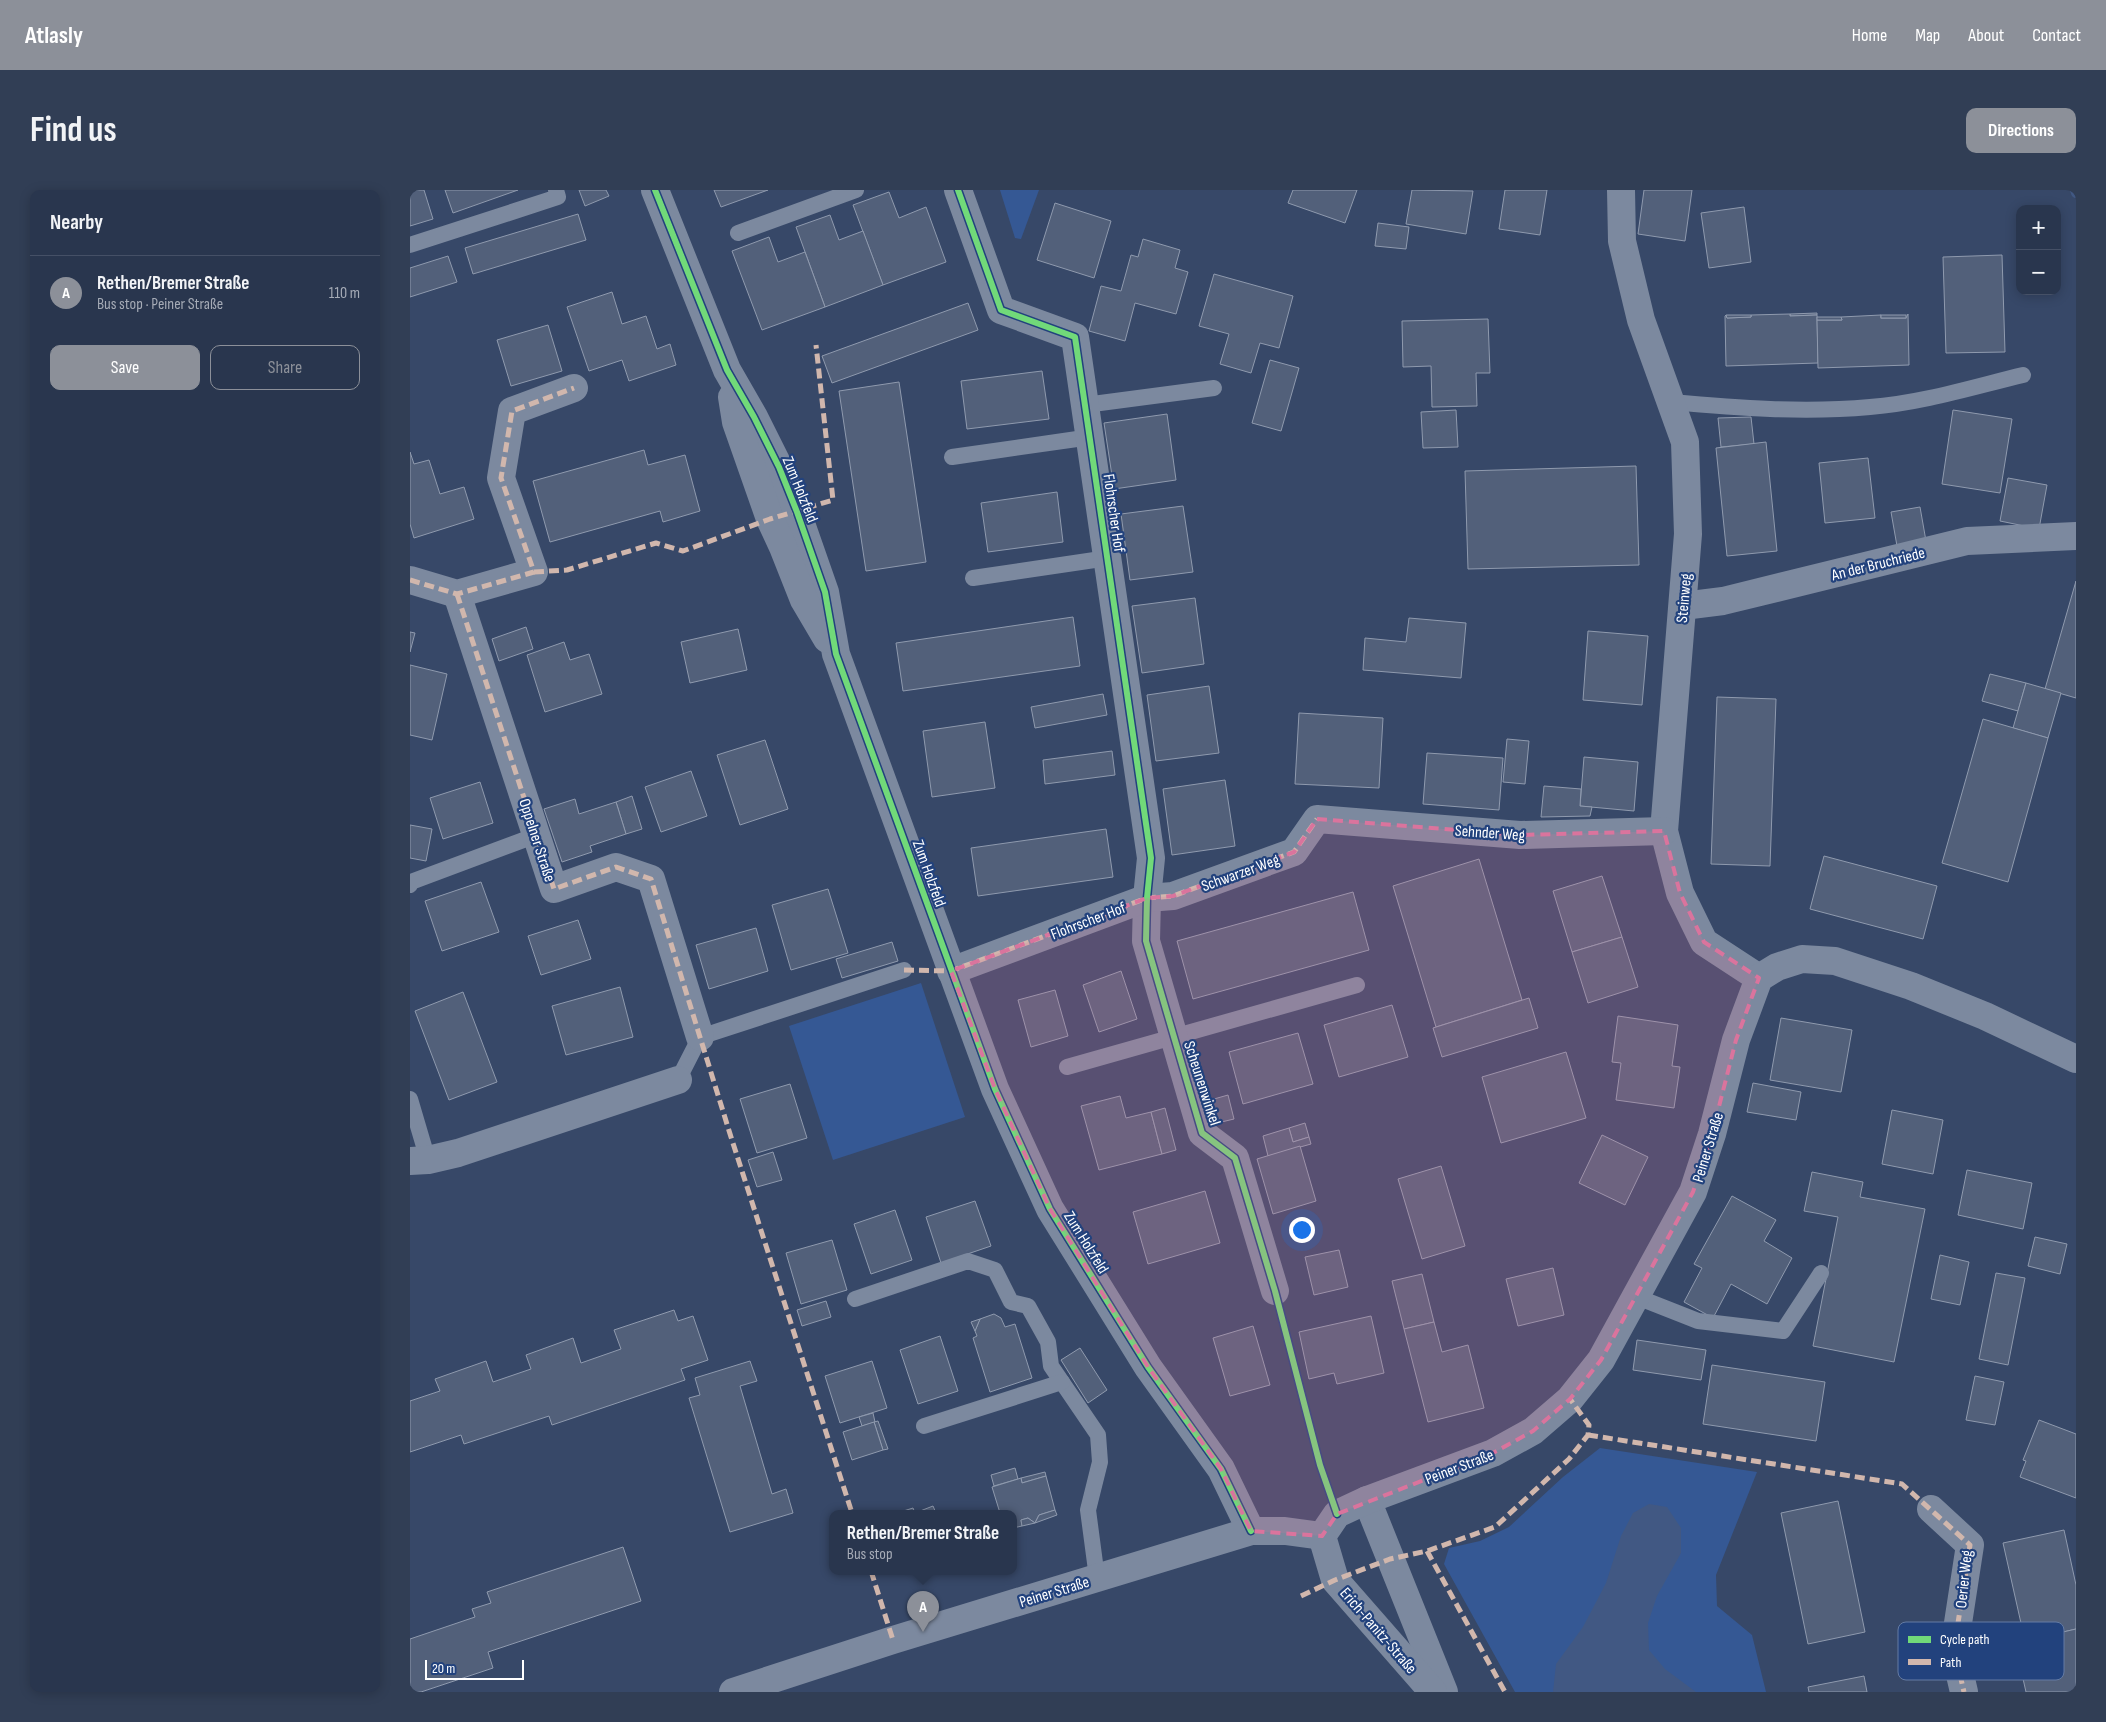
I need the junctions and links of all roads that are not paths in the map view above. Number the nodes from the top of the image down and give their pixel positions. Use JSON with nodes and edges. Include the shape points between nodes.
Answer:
{"nodes":[{"id":1,"x":556,"y":190,"type":"edge"},
{"id":2,"x":655,"y":190,"type":"edge"},
{"id":3,"x":856,"y":190,"type":"edge"},
{"id":4,"x":958,"y":190,"type":"edge"},
{"id":5,"x":1621,"y":190,"type":"edge"},
{"id":6,"x":738,"y":233,"type":"dead end"},
{"id":7,"x":410,"y":245,"type":"edge"},
{"id":8,"x":2023,"y":375,"type":"dead end"},
{"id":9,"x":574,"y":388,"type":"dead end"},
{"id":10,"x":1214,"y":388,"type":"dead end"},
{"id":11,"x":1671,"y":402,"type":"junction"},
{"id":12,"x":1085,"y":405,"type":"junction"},
{"id":13,"x":1091,"y":437,"type":"junction"},
{"id":14,"x":952,"y":457,"type":"dead end"},
{"id":15,"x":2076,"y":536,"type":"edge"},
{"id":16,"x":1108,"y":558,"type":"junction"},
{"id":17,"x":973,"y":578,"type":"dead end"},
{"id":18,"x":410,"y":580,"type":"edge"},
{"id":19,"x":457,"y":594,"type":"junction"},
{"id":20,"x":1683,"y":606,"type":"junction"},
{"id":21,"x":1317,"y":818,"type":"joint"},
{"id":22,"x":1664,"y":831,"type":"junction"},
{"id":23,"x":537,"y":835,"type":"junction"},
{"id":24,"x":410,"y":886,"type":"edge"},
{"id":25,"x":1147,"y":898,"type":"junction"},
{"id":26,"x":904,"y":970,"type":"dead end"},
{"id":27,"x":951,"y":972,"type":"junction"},
{"id":28,"x":1759,"y":978,"type":"junction"},
{"id":29,"x":1356,"y":984,"type":"dead end"},
{"id":30,"x":700,"y":1037,"type":"junction"},
{"id":31,"x":1174,"y":1037,"type":"junction"},
{"id":32,"x":2076,"y":1059,"type":"edge"},
{"id":33,"x":1067,"y":1068,"type":"dead end"},
{"id":34,"x":678,"y":1080,"type":"joint"},
{"id":35,"x":410,"y":1099,"type":"edge"},
{"id":36,"x":419,"y":1161,"type":"edge"},
{"id":37,"x":1821,"y":1273,"type":"dead end"},
{"id":38,"x":1274,"y":1291,"type":"dead end"},
{"id":39,"x":1637,"y":1297,"type":"junction"},
{"id":40,"x":854,"y":1298,"type":"dead end"},
{"id":41,"x":1062,"y":1382,"type":"junction"},
{"id":42,"x":924,"y":1426,"type":"dead end"},
{"id":43,"x":1367,"y":1500,"type":"junction"},
{"id":44,"x":1931,"y":1510,"type":"dead end"},
{"id":45,"x":1251,"y":1531,"type":"junction"},
{"id":46,"x":1322,"y":1536,"type":"junction"},
{"id":47,"x":1097,"y":1578,"type":"junction"},
{"id":48,"x":1958,"y":1622,"type":"edge"},
{"id":49,"x":733,"y":1692,"type":"edge"},
{"id":50,"x":1433,"y":1692,"type":"edge"},
{"id":51,"x":1444,"y":1692,"type":"edge"}],
"edges":[{"from":1,"to":7,"type":"lane","via":[[558,197]]},
{"from":2,"to":27,"type":"street","name":"Zum Holzfeld","via":[[727,370],[779,467],[797,512],[825,592],[836,654]]},
{"from":3,"to":6,"type":"lane"},
{"from":4,"to":12,"type":"street","name":"Flohrscher Hof","via":[[1001,310],[1075,337]]},
{"from":5,"to":11,"type":"street","name":"Steinweg","via":[[1622,241],[1641,320]]},
{"from":8,"to":11,"type":"lane","via":[[1920,400],[1870,407],[1737,408]]},
{"from":9,"to":19,"type":"street","via":[[512,411],[502,478],[534,572]]},
{"from":10,"to":12,"type":"lane"},
{"from":11,"to":20,"type":"street","name":"Steinweg","via":[[1686,442],[1688,534]]},
{"from":12,"to":13,"type":"street","name":"Flohrscher Hof"},
{"from":13,"to":14,"type":"lane"},
{"from":13,"to":16,"type":"street","name":"Flohrscher Hof"},
{"from":15,"to":20,"type":"street","name":"An der Bruchriede","via":[[1967,541],[1723,601]]},
{"from":16,"to":17,"type":"lane"},
{"from":16,"to":25,"type":"street","name":"Flohrscher Hof","via":[[1151,858]]},
{"from":18,"to":19,"type":"street"},
{"from":19,"to":23,"type":"street","name":"Oppelner Straße"},
{"from":20,"to":22,"type":"street","name":"Steinweg"},
{"from":21,"to":22,"type":"street","name":"Sehnder Weg","via":[[1520,836]]},
{"from":21,"to":25,"type":"street","name":"Schwarzer Weg","via":[[1294,852],[1173,896]]},
{"from":22,"to":28,"type":"street","name":"Steinweg","via":[[1680,893],[1704,942]]},
{"from":23,"to":24,"type":"lane","via":[[411,882]]},
{"from":23,"to":30,"type":"street","name":"Oppelner Straße","via":[[554,889],[616,867],[651,879]]},
{"from":25,"to":27,"type":"street","name":"Flohrscher Hof"},
{"from":25,"to":31,"type":"street","name":"Scheunenwinkel","via":[[1146,941]]},
{"from":26,"to":30,"type":"lane"},
{"from":27,"to":45,"type":"street","name":"Zum Holzfeld","via":[[995,1089],[1050,1208],[1148,1367],[1221,1469]]},
{"from":28,"to":32,"type":"street","via":[[1777,967],[1802,959],[1835,961],[1911,986],[1985,1016]]},
{"from":28,"to":39,"type":"street","name":"Peiner Straße","via":[[1736,1040],[1712,1134],[1692,1192]]},
{"from":29,"to":31,"type":"lane"},
{"from":30,"to":34,"type":"lane"},
{"from":31,"to":33,"type":"lane"},
{"from":31,"to":38,"type":"street","name":"Scheunenwinkel","via":[[1202,1133],[1235,1158]]},
{"from":34,"to":36,"type":"street","via":[[458,1152]]},
{"from":35,"to":36,"type":"lane"},
{"from":37,"to":39,"type":"lane","via":[[1783,1331],[1698,1320]]},
{"from":39,"to":43,"type":"street","name":"Peiner Straße","via":[[1601,1360],[1570,1399],[1533,1431],[1493,1454]]},
{"from":40,"to":41,"type":"lane","via":[[968,1261],[994,1270],[1011,1302],[1028,1306],[1048,1342],[1050,1366]]},
{"from":41,"to":42,"type":"lane"},
{"from":41,"to":47,"type":"lane","via":[[1098,1435],[1100,1462],[1088,1510]]},
{"from":43,"to":46,"type":"street","name":"Peiner Straße","via":[[1337,1514]]},
{"from":43,"to":51,"type":"street","name":"Erich-Panitz-Straße"},
{"from":44,"to":48,"type":"street","name":"Oerier Weg","via":[[1970,1545]]},
{"from":45,"to":46,"type":"street","name":"Peiner Straße"},
{"from":45,"to":47,"type":"street","name":"Peiner Straße"},
{"from":46,"to":50,"type":"street","name":"Erich-Panitz-Straße","via":[[1336,1580]]},
{"from":47,"to":49,"type":"street","name":"Peiner Straße"}]}
